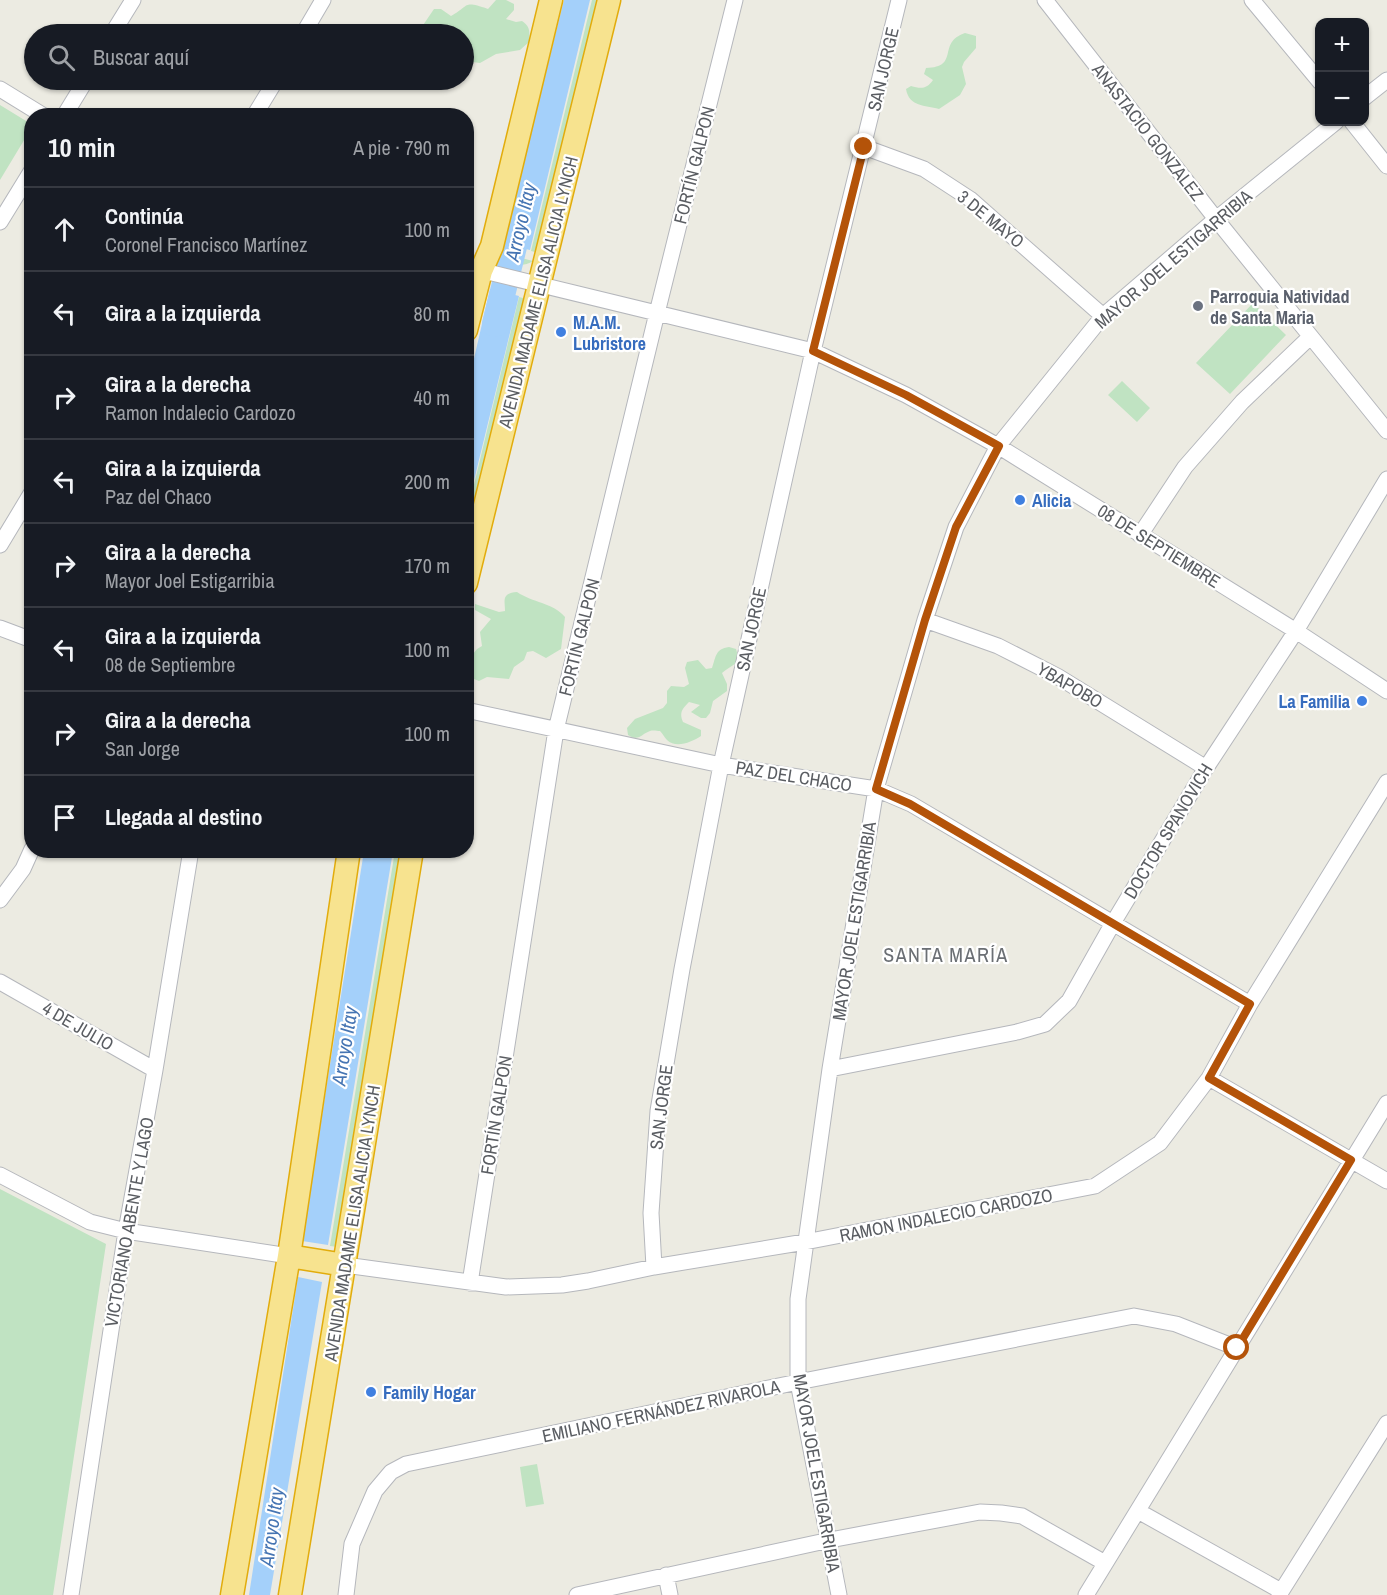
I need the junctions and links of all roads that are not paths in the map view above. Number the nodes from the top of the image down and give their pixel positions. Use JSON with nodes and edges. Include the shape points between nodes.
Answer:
{"nodes":[{"id":1,"x":132,"y":0,"type":"edge"},
{"id":2,"x":323,"y":0,"type":"edge"},
{"id":3,"x":551,"y":0,"type":"edge"},
{"id":4,"x":609,"y":0,"type":"edge"},
{"id":5,"x":735,"y":0,"type":"edge"},
{"id":6,"x":899,"y":0,"type":"edge"},
{"id":7,"x":1045,"y":0,"type":"edge"},
{"id":8,"x":1252,"y":0,"type":"edge"},
{"id":9,"x":118,"y":24,"type":"edge"},
{"id":10,"x":309,"y":24,"type":"edge"},
{"id":11,"x":1315,"y":76,"type":"edge"},
{"id":12,"x":1387,"y":80,"type":"edge"},
{"id":13,"x":0,"y":89,"type":"edge"},
{"id":14,"x":80,"y":90,"type":"edge"},
{"id":15,"x":270,"y":90,"type":"edge"},
{"id":16,"x":1369,"y":95,"type":"edge"},
{"id":17,"x":31,"y":108,"type":"edge"},
{"id":18,"x":69,"y":108,"type":"edge"},
{"id":19,"x":259,"y":108,"type":"edge"},
{"id":20,"x":1331,"y":126,"type":"edge"},
{"id":21,"x":1355,"y":126,"type":"edge"},
{"id":22,"x":864,"y":147,"type":"junction"},
{"id":23,"x":1387,"y":166,"type":"edge"},
{"id":24,"x":24,"y":183,"type":"edge"},
{"id":25,"x":1216,"y":219,"type":"junction"},
{"id":26,"x":0,"y":222,"type":"edge"},
{"id":27,"x":481,"y":271,"type":"edge"},
{"id":28,"x":533,"y":284,"type":"junction"},
{"id":29,"x":474,"y":299,"type":"edge"},
{"id":30,"x":657,"y":313,"type":"junction"},
{"id":31,"x":1103,"y":316,"type":"junction"},
{"id":32,"x":1310,"y":337,"type":"junction"},
{"id":33,"x":813,"y":351,"type":"junction"},
{"id":34,"x":1387,"y":431,"type":"edge"},
{"id":35,"x":999,"y":446,"type":"junction"},
{"id":36,"x":1387,"y":479,"type":"edge"},
{"id":37,"x":24,"y":505,"type":"edge"},
{"id":38,"x":1140,"y":535,"type":"junction"},
{"id":39,"x":0,"y":545,"type":"edge"},
{"id":40,"x":474,"y":547,"type":"edge"},
{"id":41,"x":925,"y":620,"type":"junction"},
{"id":42,"x":0,"y":628,"type":"edge"},
{"id":43,"x":1296,"y":631,"type":"junction"},
{"id":44,"x":24,"y":637,"type":"edge"},
{"id":45,"x":1387,"y":691,"type":"edge"},
{"id":46,"x":474,"y":712,"type":"edge"},
{"id":47,"x":556,"y":730,"type":"junction"},
{"id":48,"x":721,"y":765,"type":"junction"},
{"id":49,"x":1206,"y":768,"type":"junction"},
{"id":50,"x":1387,"y":782,"type":"edge"},
{"id":51,"x":876,"y":789,"type":"junction"},
{"id":52,"x":28,"y":858,"type":"edge"},
{"id":53,"x":190,"y":858,"type":"edge"},
{"id":54,"x":348,"y":858,"type":"edge"},
{"id":55,"x":411,"y":858,"type":"edge"},
{"id":56,"x":0,"y":900,"type":"edge"},
{"id":57,"x":1113,"y":923,"type":"junction"},
{"id":58,"x":0,"y":982,"type":"edge"},
{"id":59,"x":1250,"y":1004,"type":"junction"},
{"id":60,"x":830,"y":1069,"type":"junction"},
{"id":61,"x":155,"y":1070,"type":"junction"},
{"id":62,"x":1209,"y":1078,"type":"junction"},
{"id":63,"x":1387,"y":1102,"type":"edge"},
{"id":64,"x":1351,"y":1160,"type":"junction"},
{"id":65,"x":0,"y":1175,"type":"edge"},
{"id":66,"x":1387,"y":1180,"type":"edge"},
{"id":67,"x":126,"y":1231,"type":"junction"},
{"id":68,"x":805,"y":1242,"type":"junction"},
{"id":69,"x":293,"y":1256,"type":"junction"},
{"id":70,"x":337,"y":1263,"type":"junction"},
{"id":71,"x":654,"y":1267,"type":"junction"},
{"id":72,"x":470,"y":1283,"type":"junction"},
{"id":73,"x":1237,"y":1348,"type":"junction"},
{"id":74,"x":798,"y":1383,"type":"junction"},
{"id":75,"x":1385,"y":1433,"type":"edge"},
{"id":76,"x":1138,"y":1511,"type":"junction"},
{"id":77,"x":830,"y":1540,"type":"junction"},
{"id":78,"x":1105,"y":1563,"type":"junction"},
{"id":79,"x":666,"y":1575,"type":"junction"},
{"id":80,"x":1280,"y":1593,"type":"edge"},
{"id":81,"x":71,"y":1595,"type":"edge"},
{"id":82,"x":232,"y":1595,"type":"edge"},
{"id":83,"x":290,"y":1595,"type":"edge"},
{"id":84,"x":346,"y":1595,"type":"edge"},
{"id":85,"x":577,"y":1595,"type":"edge"},
{"id":86,"x":669,"y":1595,"type":"edge"},
{"id":87,"x":840,"y":1595,"type":"edge"},
{"id":88,"x":1086,"y":1595,"type":"edge"}],
"edges":[{"from":1,"to":9,"type":"street"},
{"from":2,"to":10,"type":"street"},
{"from":3,"to":27,"type":"highway","via":[[492,246]]},
{"from":4,"to":28,"type":"highway","name":"AVENIDA MADAME ELISA ALICIA LYNCH"},
{"from":5,"to":30,"type":"street","name":"FORTÍN GALPON"},
{"from":6,"to":22,"type":"street","name":"SAN JORGE"},
{"from":7,"to":25,"type":"street","name":"ANASTACIO GONZALEZ"},
{"from":8,"to":11,"type":"street"},
{"from":12,"to":16,"type":"street"},
{"from":13,"to":17,"type":"street"},
{"from":14,"to":18,"type":"street"},
{"from":15,"to":19,"type":"street"},
{"from":20,"to":25,"type":"street","name":"MAYOR JOEL ESTIGARRIBIA"},
{"from":21,"to":23,"type":"street"},
{"from":22,"to":31,"type":"street","name":"3 DE MAYO","via":[[924,169],[970,199]]},
{"from":22,"to":33,"type":"street","name":"SAN JORGE"},
{"from":24,"to":26,"type":"street"},
{"from":25,"to":31,"type":"street","name":"MAYOR JOEL ESTIGARRIBIA"},
{"from":25,"to":32,"type":"street","name":"ANASTACIO GONZALEZ"},
{"from":27,"to":28,"type":"street","name":"08 DE SEPTIEMBRE"},
{"from":27,"to":29,"type":"highway"},
{"from":28,"to":30,"type":"street","name":"08 DE SEPTIEMBRE"},
{"from":28,"to":40,"type":"highway","name":"AVENIDA MADAME ELISA ALICIA LYNCH"},
{"from":30,"to":33,"type":"street","name":"08 DE SEPTIEMBRE"},
{"from":30,"to":47,"type":"street","name":"FORTÍN GALPON"},
{"from":31,"to":35,"type":"street","name":"MAYOR JOEL ESTIGARRIBIA"},
{"from":32,"to":34,"type":"street","name":"ANASTACIO GONZALEZ"},
{"from":32,"to":38,"type":"street","via":[[1213,434],[1185,467]]},
{"from":33,"to":35,"type":"street","name":"08 DE SEPTIEMBRE","via":[[906,395]]},
{"from":33,"to":48,"type":"street","name":"SAN JORGE"},
{"from":35,"to":38,"type":"street","name":"08 DE SEPTIEMBRE"},
{"from":35,"to":41,"type":"street","name":"MAYOR JOEL ESTIGARRIBIA","via":[[956,527]]},
{"from":36,"to":43,"type":"street","name":"DOCTOR SPANOVICH"},
{"from":37,"to":39,"type":"street"},
{"from":38,"to":43,"type":"street","name":"08 DE SEPTIEMBRE"},
{"from":41,"to":49,"type":"street","name":"YBAPOBO","via":[[999,646],[1057,676]]},
{"from":41,"to":51,"type":"street","name":"MAYOR JOEL ESTIGARRIBIA"},
{"from":42,"to":44,"type":"street"},
{"from":43,"to":45,"type":"street","name":"08 DE SEPTIEMBRE"},
{"from":43,"to":49,"type":"street","name":"DOCTOR SPANOVICH"},
{"from":46,"to":47,"type":"street","name":"PAZ DEL CHACO"},
{"from":47,"to":48,"type":"street","name":"PAZ DEL CHACO"},
{"from":47,"to":72,"type":"street","name":"FORTÍN GALPON"},
{"from":48,"to":51,"type":"street","name":"PAZ DEL CHACO"},
{"from":48,"to":71,"type":"street","name":"SAN JORGE","via":[[658,1111],[651,1213]]},
{"from":49,"to":57,"type":"street","name":"DOCTOR SPANOVICH"},
{"from":50,"to":59,"type":"street","name":"RAMON INDALECIO CARDOZO"},
{"from":51,"to":57,"type":"street","name":"PAZ DEL CHACO","via":[[910,804]]},
{"from":51,"to":60,"type":"street","name":"MAYOR JOEL ESTIGARRIBIA"},
{"from":52,"to":56,"type":"street"},
{"from":53,"to":61,"type":"street","name":"VICTORIANO ABENTE Y LAGO"},
{"from":54,"to":69,"type":"highway"},
{"from":55,"to":70,"type":"highway","name":"AVENIDA MADAME ELISA ALICIA LYNCH"},
{"from":57,"to":59,"type":"street","name":"PAZ DEL CHACO"},
{"from":57,"to":60,"type":"street","name":"DOCTOR SPANOVICH","via":[[1069,1001],[1045,1024]]},
{"from":58,"to":61,"type":"street","name":"4 DE JULIO"},
{"from":59,"to":62,"type":"street","name":"RAMON INDALECIO CARDOZO"},
{"from":60,"to":68,"type":"street","name":"MAYOR JOEL ESTIGARRIBIA"},
{"from":61,"to":67,"type":"street","name":"VICTORIANO ABENTE Y LAGO"},
{"from":62,"to":64,"type":"street"},
{"from":62,"to":68,"type":"street","name":"RAMON INDALECIO CARDOZO","via":[[1160,1143],[1095,1186]]},
{"from":63,"to":64,"type":"street"},
{"from":64,"to":66,"type":"street"},
{"from":64,"to":73,"type":"street"},
{"from":65,"to":67,"type":"street","via":[[90,1222]]},
{"from":67,"to":69,"type":"street"},
{"from":67,"to":81,"type":"street","name":"VICTORIANO ABENTE Y LAGO"},
{"from":68,"to":71,"type":"street","name":"RAMON INDALECIO CARDOZO"},
{"from":68,"to":74,"type":"street","name":"MAYOR JOEL ESTIGARRIBIA","via":[[798,1299]]},
{"from":69,"to":70,"type":"highway","name":"RAMON INDALECIO CARDOZO"},
{"from":69,"to":82,"type":"highway"},
{"from":70,"to":72,"type":"street","name":"RAMON INDALECIO CARDOZO"},
{"from":70,"to":83,"type":"highway","name":"AVENIDA MADAME ELISA ALICIA LYNCH"},
{"from":71,"to":72,"type":"street","name":"RAMON INDALECIO CARDOZO","via":[[562,1285],[506,1287]]},
{"from":73,"to":74,"type":"street","name":"EMILIANO FERNÁNDEZ RIVAROLA","via":[[1176,1324],[1134,1316]]},
{"from":73,"to":76,"type":"street"},
{"from":74,"to":77,"type":"street","name":"MAYOR JOEL ESTIGARRIBIA"},
{"from":74,"to":84,"type":"street","name":"EMILIANO FERNÁNDEZ RIVAROLA","via":[[406,1464],[391,1472],[371,1499],[352,1544]]},
{"from":75,"to":80,"type":"street"},
{"from":76,"to":78,"type":"street"},
{"from":76,"to":80,"type":"street"},
{"from":77,"to":78,"type":"street","via":[[980,1512],[1001,1513],[1029,1519]]},
{"from":77,"to":79,"type":"street"},
{"from":77,"to":87,"type":"street","name":"MAYOR JOEL ESTIGARRIBIA"},
{"from":78,"to":88,"type":"street"},
{"from":79,"to":85,"type":"street"},
{"from":79,"to":86,"type":"street"}]}
